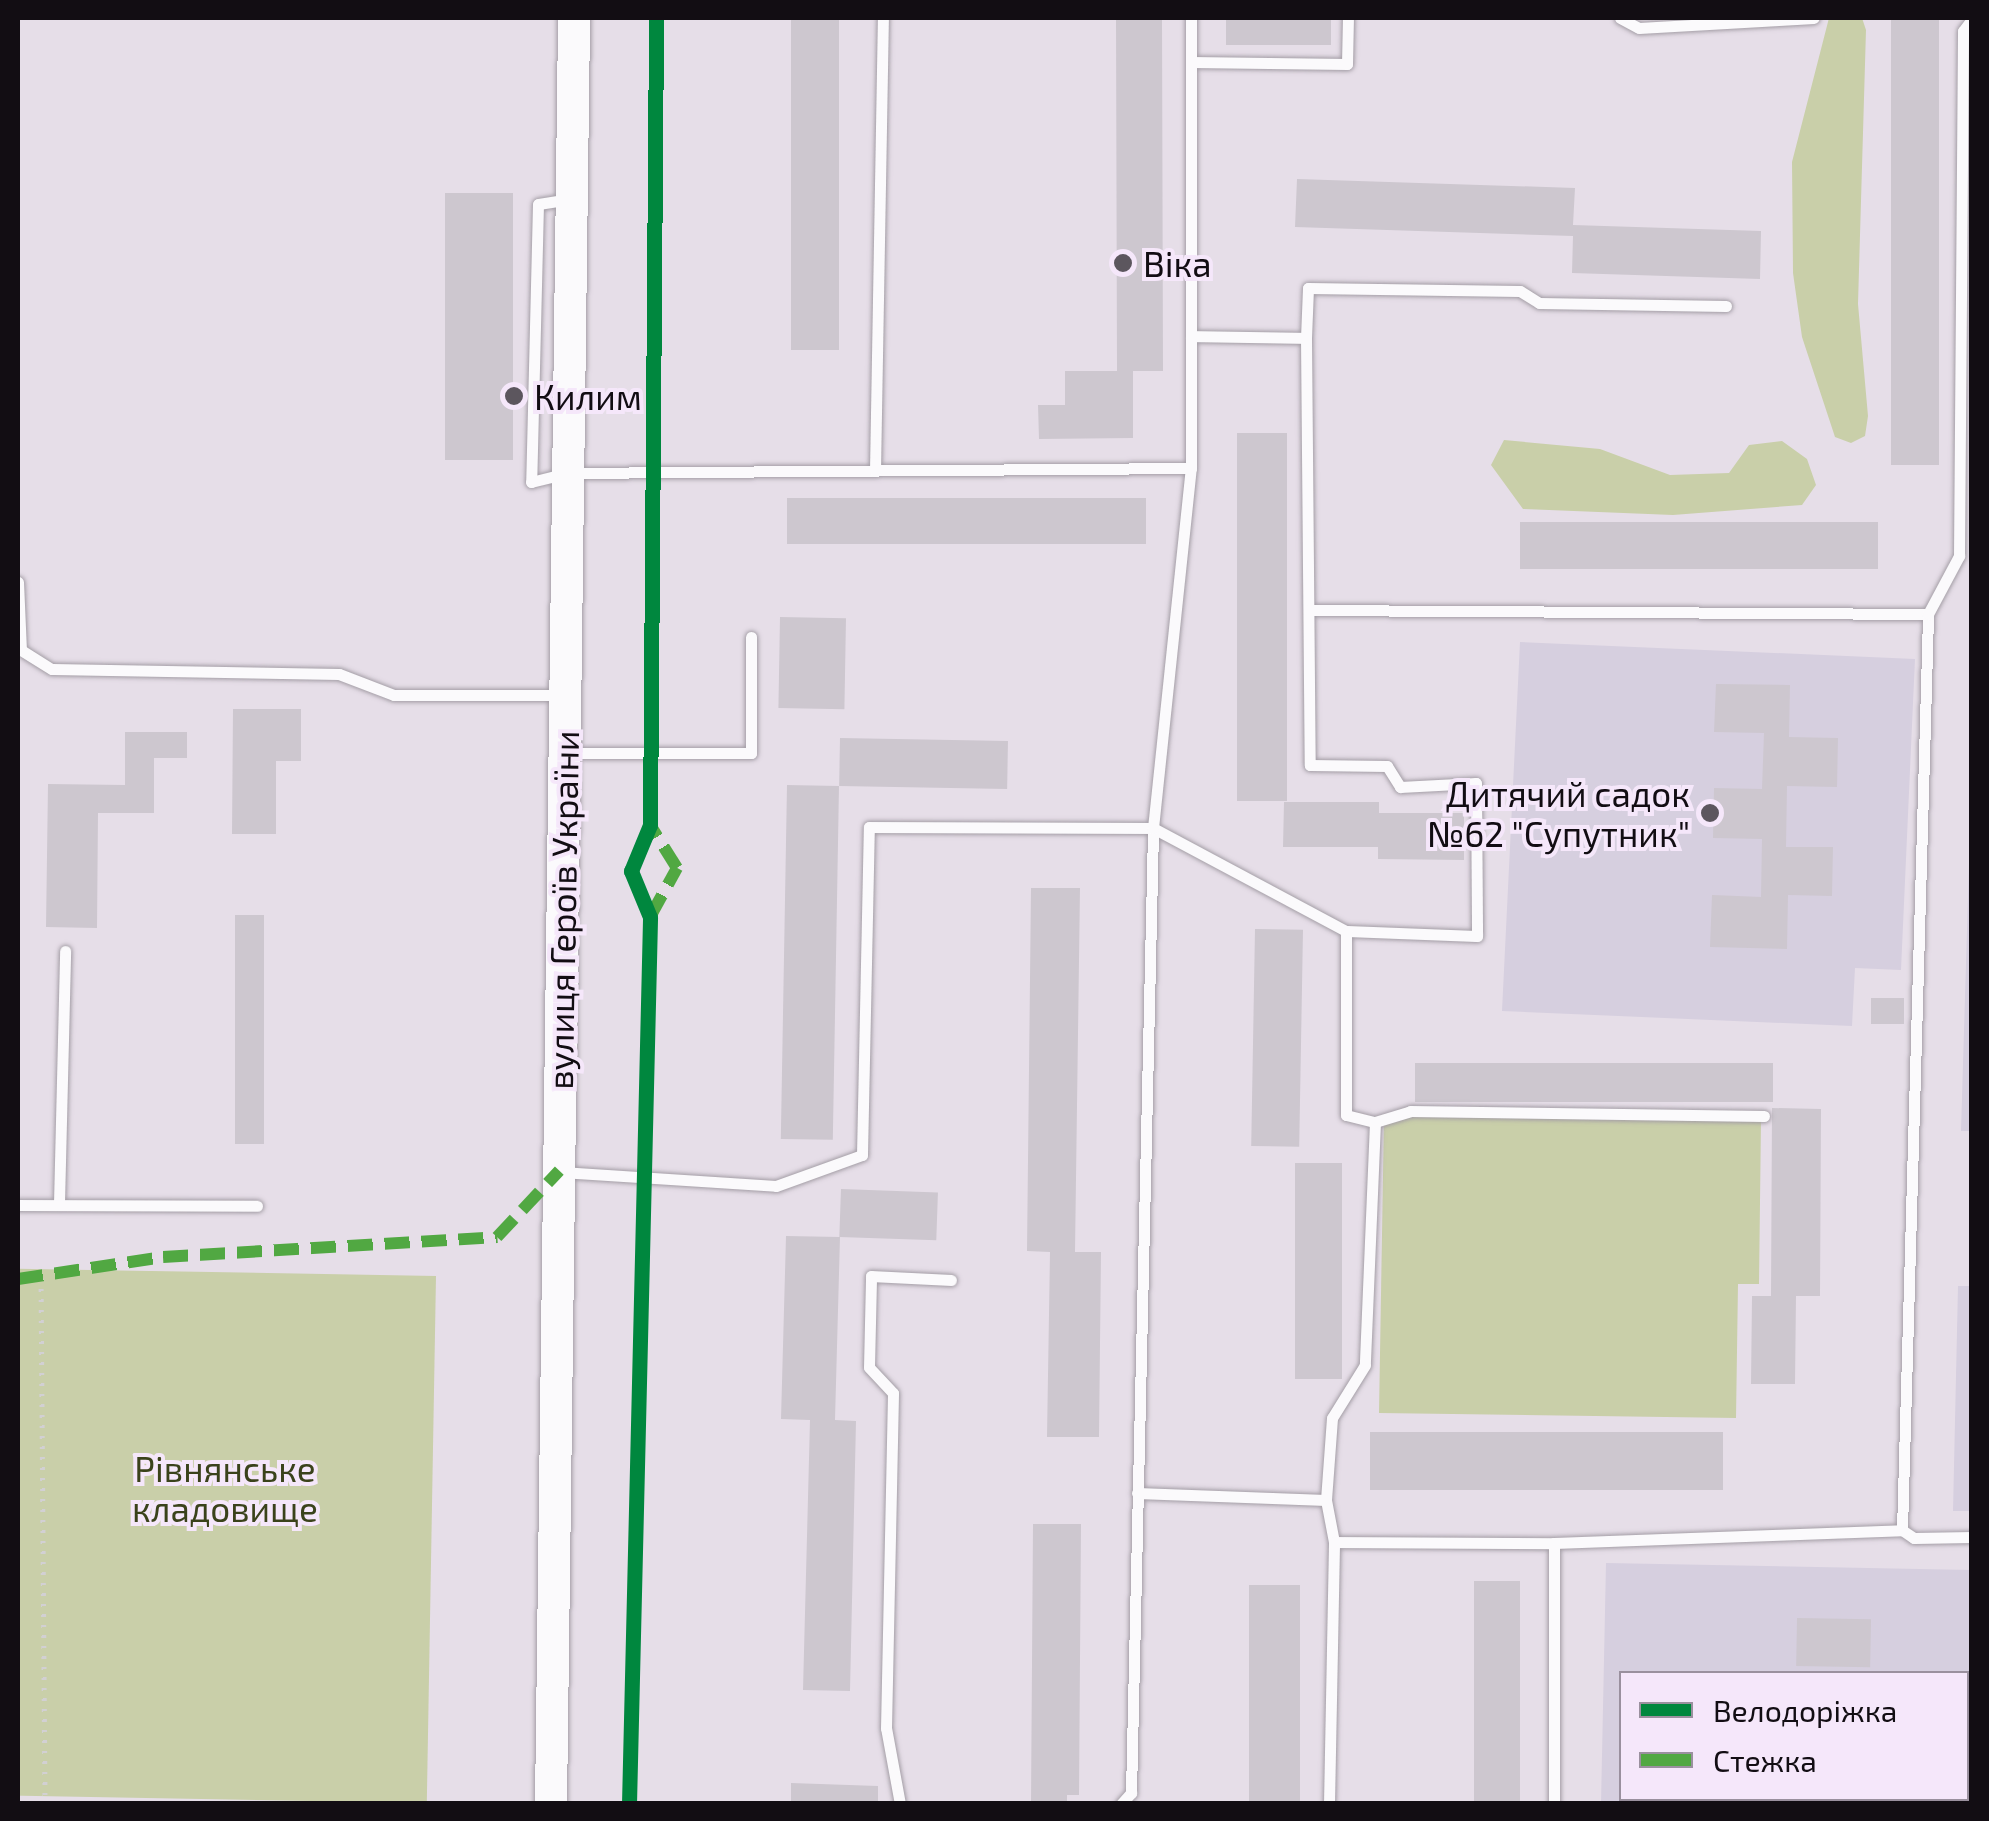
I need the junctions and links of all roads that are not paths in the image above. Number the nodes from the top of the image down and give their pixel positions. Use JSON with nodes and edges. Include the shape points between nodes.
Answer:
{"nodes":[{"id":1,"x":574,"y":18,"type":"edge"},
{"id":2,"x":883,"y":18,"type":"edge"},
{"id":3,"x":1190,"y":18,"type":"edge"},
{"id":4,"x":1348,"y":18,"type":"edge"},
{"id":5,"x":1620,"y":18,"type":"edge"},
{"id":6,"x":1814,"y":18,"type":"edge"},
{"id":7,"x":1972,"y":19,"type":"edge"},
{"id":8,"x":1191,"y":62,"type":"junction"},
{"id":9,"x":1726,"y":306,"type":"dead end"},
{"id":10,"x":1191,"y":336,"type":"junction"},
{"id":11,"x":1306,"y":338,"type":"junction"},
{"id":12,"x":1967,"y":453,"type":"edge"},
{"id":13,"x":1190,"y":468,"type":"junction"},
{"id":14,"x":875,"y":471,"type":"junction"},
{"id":15,"x":568,"y":473,"type":"junction"},
{"id":16,"x":18,"y":582,"type":"edge"},
{"id":17,"x":1309,"y":610,"type":"junction"},
{"id":18,"x":1928,"y":614,"type":"junction"},
{"id":19,"x":751,"y":637,"type":"dead end"},
{"id":20,"x":565,"y":695,"type":"junction"},
{"id":21,"x":564,"y":753,"type":"junction"},
{"id":22,"x":1153,"y":828,"type":"junction"},
{"id":23,"x":1346,"y":932,"type":"junction"},
{"id":24,"x":65,"y":952,"type":"dead end"},
{"id":25,"x":1764,"y":1116,"type":"dead end"},
{"id":26,"x":1375,"y":1122,"type":"junction"},
{"id":27,"x":559,"y":1172,"type":"junction"},
{"id":28,"x":59,"y":1203,"type":"junction"},
{"id":29,"x":18,"y":1205,"type":"edge"},
{"id":30,"x":257,"y":1206,"type":"dead end"},
{"id":31,"x":951,"y":1280,"type":"dead end"},
{"id":32,"x":1138,"y":1493,"type":"junction"},
{"id":33,"x":1326,"y":1500,"type":"junction"},
{"id":34,"x":1902,"y":1530,"type":"junction"},
{"id":35,"x":1972,"y":1538,"type":"edge"},
{"id":36,"x":1334,"y":1542,"type":"junction"},
{"id":37,"x":1554,"y":1543,"type":"junction"},
{"id":38,"x":550,"y":1804,"type":"edge"},
{"id":39,"x":900,"y":1804,"type":"edge"},
{"id":40,"x":1121,"y":1804,"type":"edge"},
{"id":41,"x":1329,"y":1804,"type":"edge"},
{"id":42,"x":1554,"y":1804,"type":"edge"}],
"edges":[{"from":1,"to":15,"type":"main road","name":"вулиця Героїв України"},
{"from":2,"to":14,"type":"lane"},
{"from":3,"to":8,"type":"lane"},
{"from":4,"to":8,"type":"lane","via":[[1347,64]]},
{"from":5,"to":6,"type":"lane","via":[[1639,28]]},
{"from":7,"to":12,"type":"lane","via":[[1963,31]]},
{"from":8,"to":10,"type":"lane"},
{"from":9,"to":11,"type":"lane","via":[[1540,303],[1520,291],[1308,288]]},
{"from":10,"to":11,"type":"lane"},
{"from":10,"to":13,"type":"lane"},
{"from":11,"to":17,"type":"lane"},
{"from":12,"to":18,"type":"lane","via":[[1960,556]]},
{"from":13,"to":14,"type":"lane"},
{"from":13,"to":22,"type":"lane"},
{"from":14,"to":15,"type":"lane"},
{"from":15,"to":20,"type":"main road","name":"вулиця Героїв України"},
{"from":16,"to":20,"type":"lane","via":[[21,650],[52,669],[339,674],[394,695]]},
{"from":17,"to":18,"type":"lane"},
{"from":17,"to":23,"type":"lane","via":[[1310,765],[1387,766],[1400,787],[1476,783],[1477,936]]},
{"from":18,"to":34,"type":"lane"},
{"from":19,"to":21,"type":"lane","via":[[751,753]]},
{"from":20,"to":21,"type":"main road","name":"вулиця Героїв України"},
{"from":21,"to":27,"type":"main road","name":"вулиця Героїв України"},
{"from":22,"to":23,"type":"lane"},
{"from":22,"to":27,"type":"lane","via":[[869,827],[862,1155],[776,1186]]},
{"from":22,"to":32,"type":"lane"},
{"from":23,"to":26,"type":"lane","via":[[1346,1116]]},
{"from":24,"to":28,"type":"lane"},
{"from":25,"to":26,"type":"lane","via":[[1410,1111]]},
{"from":26,"to":33,"type":"lane","via":[[1365,1365],[1332,1418]]},
{"from":27,"to":38,"type":"main road","name":"вулиця Героїв України"},
{"from":28,"to":29,"type":"lane"},
{"from":28,"to":30,"type":"lane"},
{"from":31,"to":39,"type":"lane","via":[[871,1276],[870,1367],[894,1393],[886,1728]]},
{"from":32,"to":33,"type":"lane"},
{"from":32,"to":40,"type":"lane","via":[[1130,1793]]},
{"from":33,"to":36,"type":"lane"},
{"from":34,"to":35,"type":"lane","via":[[1914,1538]]},
{"from":34,"to":37,"type":"lane"},
{"from":36,"to":37,"type":"lane"},
{"from":36,"to":41,"type":"lane"},
{"from":37,"to":42,"type":"lane"}]}
